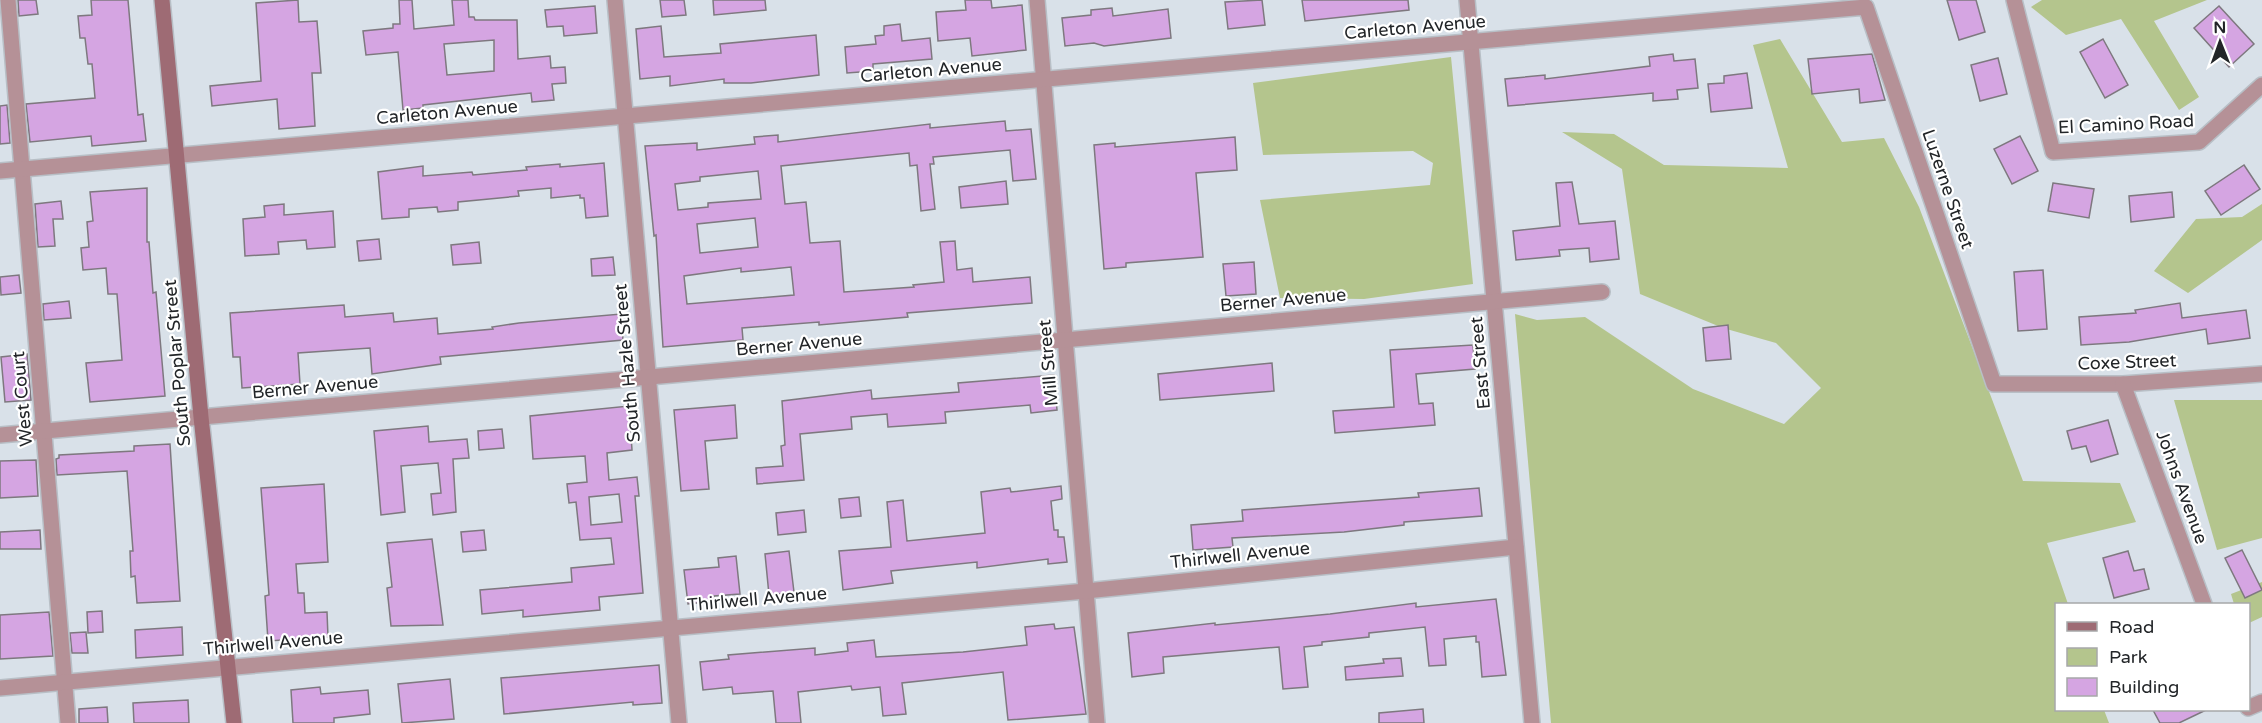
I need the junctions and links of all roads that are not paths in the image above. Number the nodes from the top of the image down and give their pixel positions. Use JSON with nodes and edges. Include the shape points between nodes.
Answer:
{"nodes":[{"id":1,"x":8,"y":0,"type":"edge"},
{"id":2,"x":162,"y":0,"type":"edge"},
{"id":3,"x":615,"y":0,"type":"edge"},
{"id":4,"x":1037,"y":0,"type":"edge"},
{"id":5,"x":1467,"y":0,"type":"edge"},
{"id":6,"x":2014,"y":0,"type":"edge"},
{"id":7,"x":1866,"y":7,"type":"joint"},
{"id":8,"x":1471,"y":42,"type":"junction"},
{"id":9,"x":1044,"y":79,"type":"junction"},
{"id":10,"x":2262,"y":85,"type":"edge"},
{"id":11,"x":625,"y":116,"type":"junction"},
{"id":12,"x":178,"y":155,"type":"junction"},
{"id":13,"x":22,"y":169,"type":"junction"},
{"id":14,"x":0,"y":171,"type":"edge"},
{"id":15,"x":1602,"y":292,"type":"dead end"},
{"id":16,"x":1494,"y":301,"type":"junction"},
{"id":17,"x":1065,"y":339,"type":"junction"},
{"id":18,"x":2262,"y":374,"type":"edge"},
{"id":19,"x":648,"y":377,"type":"junction"},
{"id":20,"x":1994,"y":384,"type":"joint"},
{"id":21,"x":2123,"y":384,"type":"junction"},
{"id":22,"x":201,"y":417,"type":"junction"},
{"id":23,"x":44,"y":431,"type":"junction"},
{"id":24,"x":0,"y":435,"type":"edge"},
{"id":25,"x":1516,"y":547,"type":"junction"},
{"id":26,"x":1086,"y":591,"type":"junction"},
{"id":27,"x":2204,"y":603,"type":"edge"},
{"id":28,"x":670,"y":626,"type":"junction"},
{"id":29,"x":228,"y":667,"type":"junction"},
{"id":30,"x":65,"y":682,"type":"junction"},
{"id":31,"x":0,"y":688,"type":"edge"},
{"id":32,"x":68,"y":723,"type":"edge"},
{"id":33,"x":234,"y":723,"type":"edge"},
{"id":34,"x":679,"y":723,"type":"edge"},
{"id":35,"x":1097,"y":723,"type":"edge"},
{"id":36,"x":1532,"y":723,"type":"edge"}],
"edges":[{"from":1,"to":13,"type":"street","name":"West Court"},
{"from":2,"to":12,"type":"main road","name":"South Poplar Street"},
{"from":3,"to":11,"type":"street","name":"South Hazle Street"},
{"from":4,"to":9,"type":"street","name":"Mill Street"},
{"from":5,"to":8,"type":"street","name":"East Street"},
{"from":6,"to":10,"type":"street","name":"El Camino Road","via":[[2053,152],[2199,142]]},
{"from":7,"to":8,"type":"street","name":"Carleton Avenue"},
{"from":7,"to":20,"type":"street","name":"Luzerne Street"},
{"from":8,"to":9,"type":"street","name":"Carleton Avenue"},
{"from":8,"to":16,"type":"street","name":"East Street"},
{"from":9,"to":11,"type":"street","name":"Carleton Avenue"},
{"from":9,"to":17,"type":"street","name":"Mill Street"},
{"from":11,"to":12,"type":"street","name":"Carleton Avenue"},
{"from":11,"to":19,"type":"street","name":"South Hazle Street"},
{"from":12,"to":13,"type":"street","name":"Carleton Avenue"},
{"from":12,"to":22,"type":"main road","name":"South Poplar Street"},
{"from":13,"to":14,"type":"street","name":"Carleton Avenue"},
{"from":13,"to":23,"type":"street","name":"West Court"},
{"from":15,"to":16,"type":"street","name":"Berner Avenue"},
{"from":16,"to":17,"type":"street","name":"Berner Avenue"},
{"from":16,"to":25,"type":"street","name":"East Street"},
{"from":17,"to":19,"type":"street","name":"Berner Avenue"},
{"from":17,"to":26,"type":"street","name":"Mill Street"},
{"from":18,"to":21,"type":"street","name":"Coxe Street"},
{"from":19,"to":22,"type":"street","name":"Berner Avenue"},
{"from":19,"to":28,"type":"street","name":"South Hazle Street"},
{"from":20,"to":21,"type":"street","name":"Coxe Street"},
{"from":21,"to":27,"type":"street","name":"Johns Avenue"},
{"from":22,"to":23,"type":"street","name":"Berner Avenue"},
{"from":22,"to":29,"type":"main road","name":"South Poplar Street"},
{"from":23,"to":24,"type":"street","name":"Berner Avenue"},
{"from":23,"to":30,"type":"street","name":"West Court"},
{"from":25,"to":26,"type":"street","name":"Thirlwell Avenue"},
{"from":25,"to":36,"type":"street","name":"East Street"},
{"from":26,"to":28,"type":"street","name":"Thirlwell Avenue"},
{"from":26,"to":35,"type":"street","name":"Mill Street"},
{"from":28,"to":29,"type":"street","name":"Thirlwell Avenue"},
{"from":28,"to":34,"type":"street","name":"South Hazle Street"},
{"from":29,"to":30,"type":"street","name":"Thirlwell Avenue"},
{"from":29,"to":33,"type":"main road","name":"South Poplar Street"},
{"from":30,"to":31,"type":"street","name":"Thirlwell Avenue"},
{"from":30,"to":32,"type":"street","name":"West Court"}]}
